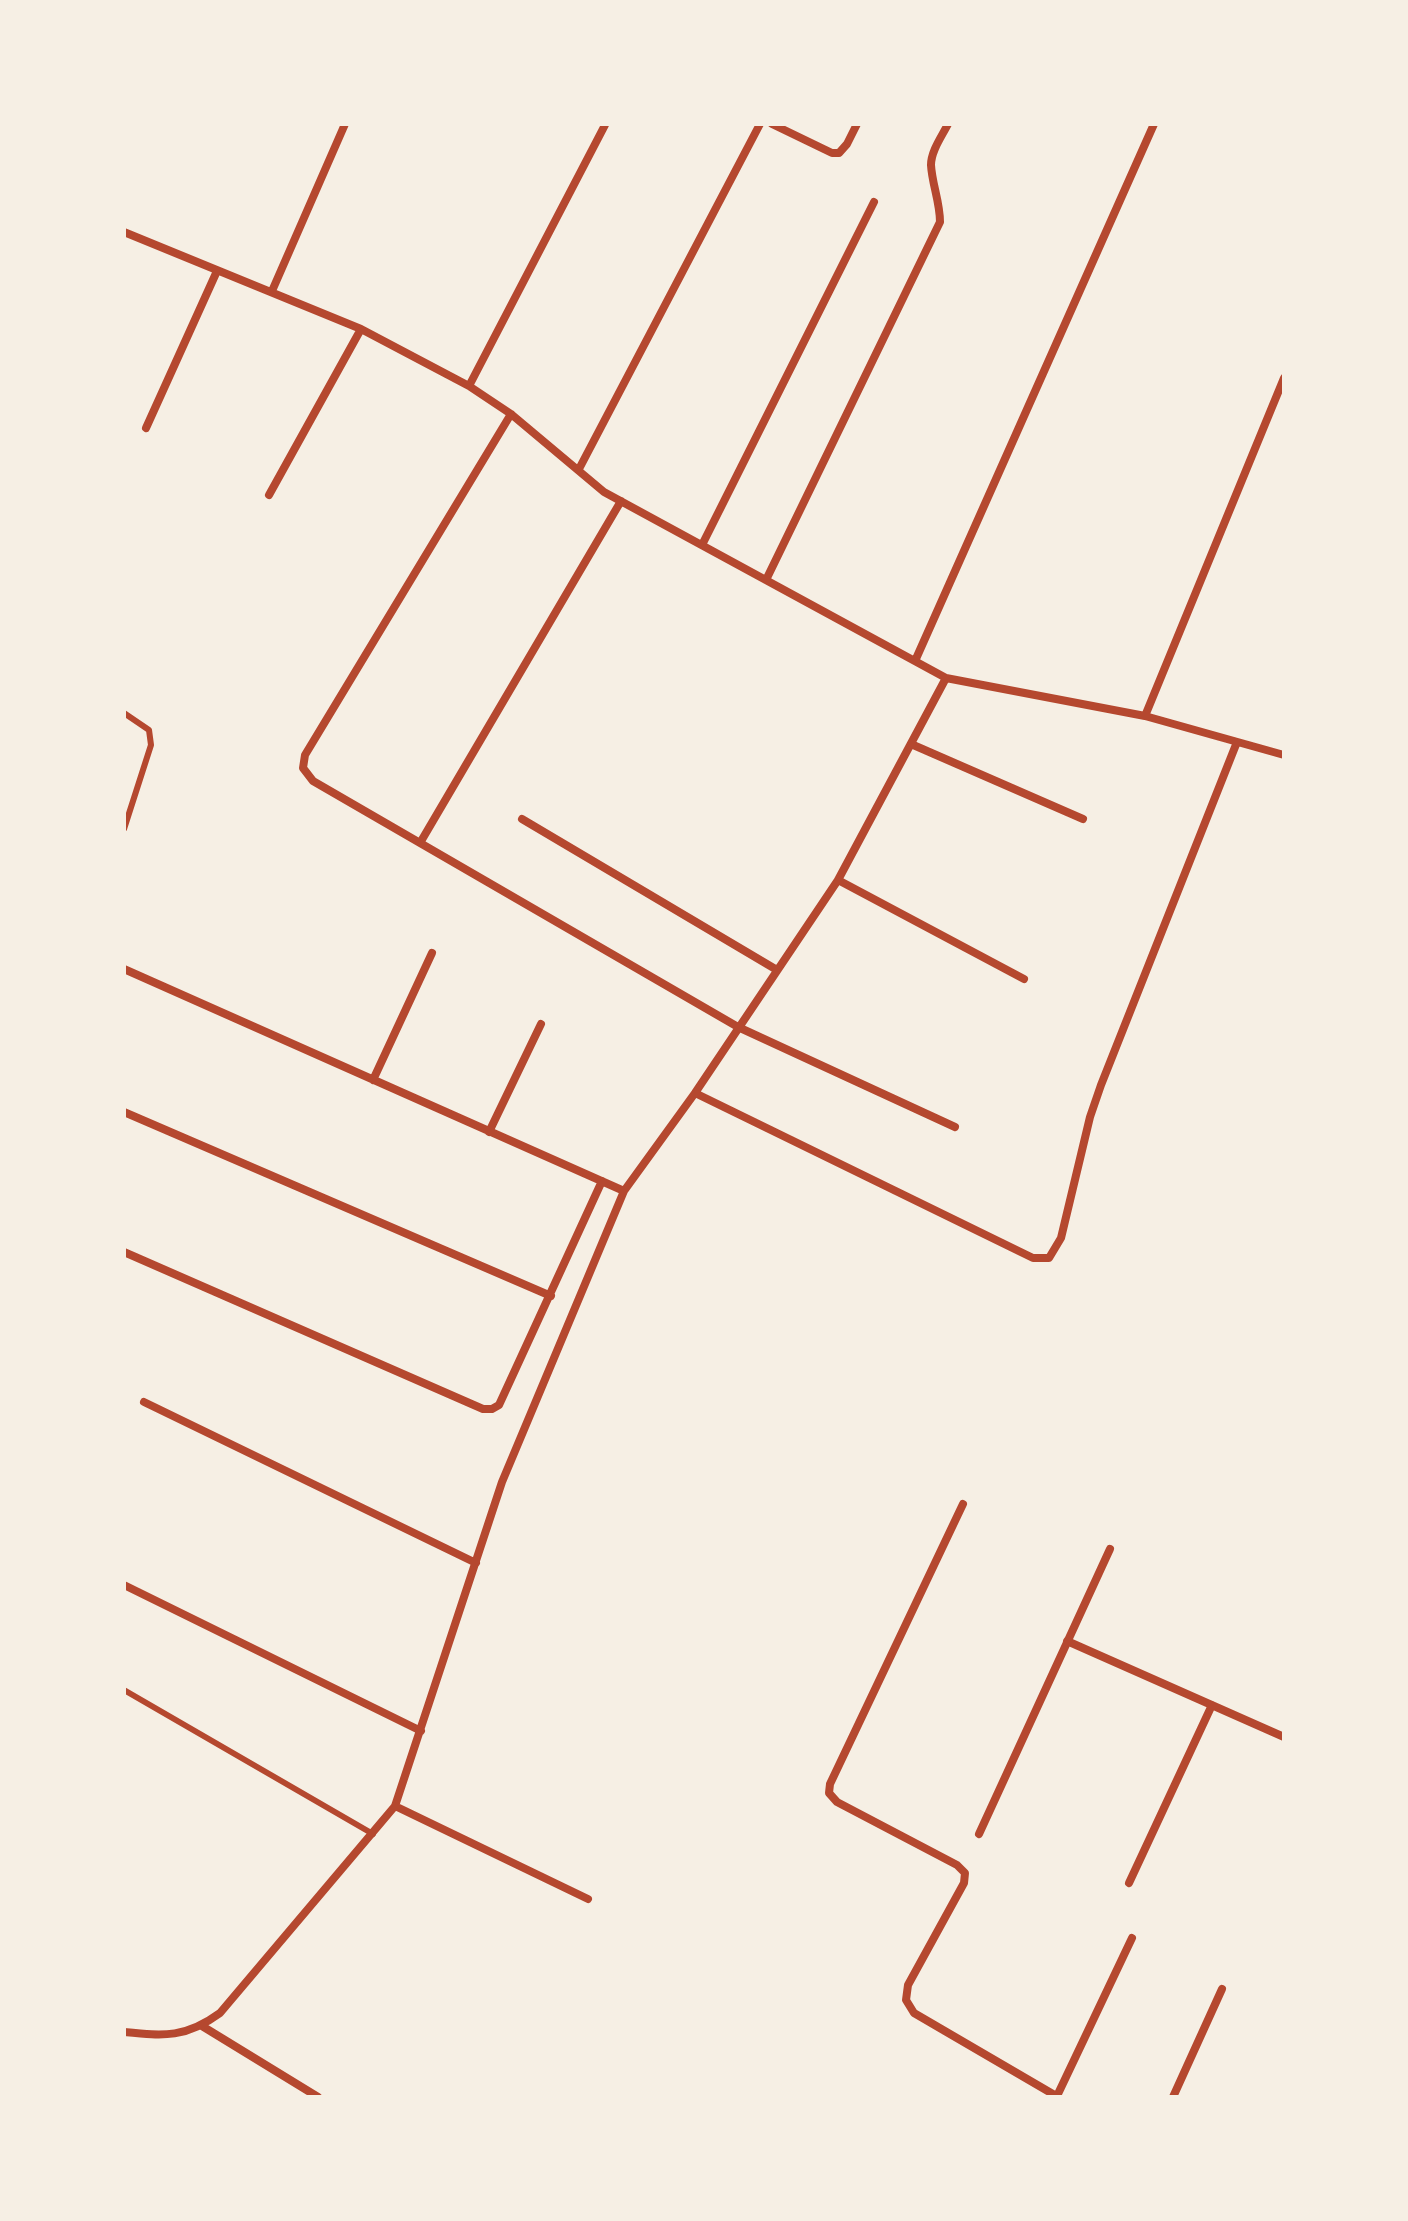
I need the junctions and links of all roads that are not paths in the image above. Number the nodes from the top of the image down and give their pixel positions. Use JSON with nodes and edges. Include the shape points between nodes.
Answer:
{"nodes":[{"id":1,"x":345,"y":124,"type":"edge"},
{"id":2,"x":760,"y":124,"type":"edge"},
{"id":3,"x":772,"y":124,"type":"edge"},
{"id":4,"x":857,"y":124,"type":"edge"},
{"id":5,"x":948,"y":124,"type":"edge"},
{"id":6,"x":1154,"y":124,"type":"edge"},
{"id":7,"x":605,"y":125,"type":"edge"},
{"id":8,"x":874,"y":202,"type":"dead end"},
{"id":9,"x":124,"y":232,"type":"edge"},
{"id":10,"x":217,"y":271,"type":"junction"},
{"id":11,"x":272,"y":291,"type":"junction"},
{"id":12,"x":361,"y":329,"type":"junction"},
{"id":13,"x":1284,"y":378,"type":"edge"},
{"id":14,"x":469,"y":386,"type":"junction"},
{"id":15,"x":511,"y":414,"type":"junction"},
{"id":16,"x":146,"y":428,"type":"dead end"},
{"id":17,"x":579,"y":469,"type":"junction"},
{"id":18,"x":269,"y":495,"type":"dead end"},
{"id":19,"x":621,"y":501,"type":"junction"},
{"id":20,"x":702,"y":545,"type":"junction"},
{"id":21,"x":766,"y":580,"type":"junction"},
{"id":22,"x":915,"y":661,"type":"junction"},
{"id":23,"x":946,"y":678,"type":"junction"},
{"id":24,"x":124,"y":713,"type":"edge"},
{"id":25,"x":1145,"y":716,"type":"junction"},
{"id":26,"x":1237,"y":742,"type":"junction"},
{"id":27,"x":911,"y":744,"type":"junction"},
{"id":28,"x":1284,"y":755,"type":"edge"},
{"id":29,"x":522,"y":819,"type":"dead end"},
{"id":30,"x":1083,"y":819,"type":"dead end"},
{"id":31,"x":124,"y":829,"type":"edge"},
{"id":32,"x":420,"y":843,"type":"junction"},
{"id":33,"x":838,"y":880,"type":"junction"},
{"id":34,"x":432,"y":953,"type":"dead end"},
{"id":35,"x":124,"y":969,"type":"edge"},
{"id":36,"x":777,"y":970,"type":"junction"},
{"id":37,"x":1024,"y":979,"type":"dead end"},
{"id":38,"x":541,"y":1024,"type":"dead end"},
{"id":39,"x":738,"y":1027,"type":"junction"},
{"id":40,"x":373,"y":1080,"type":"junction"},
{"id":41,"x":695,"y":1093,"type":"junction"},
{"id":42,"x":124,"y":1112,"type":"edge"},
{"id":43,"x":955,"y":1127,"type":"dead end"},
{"id":44,"x":489,"y":1132,"type":"junction"},
{"id":45,"x":602,"y":1181,"type":"junction"},
{"id":46,"x":624,"y":1191,"type":"junction"},
{"id":47,"x":124,"y":1252,"type":"edge"},
{"id":48,"x":551,"y":1296,"type":"junction"},
{"id":49,"x":144,"y":1402,"type":"dead end"},
{"id":50,"x":963,"y":1504,"type":"dead end"},
{"id":51,"x":1110,"y":1549,"type":"dead end"},
{"id":52,"x":476,"y":1563,"type":"junction"},
{"id":53,"x":124,"y":1585,"type":"edge"},
{"id":54,"x":1067,"y":1641,"type":"junction"},
{"id":55,"x":124,"y":1690,"type":"edge"},
{"id":56,"x":1212,"y":1705,"type":"junction"},
{"id":57,"x":421,"y":1731,"type":"junction"},
{"id":58,"x":1284,"y":1737,"type":"edge"},
{"id":59,"x":395,"y":1806,"type":"junction"},
{"id":60,"x":373,"y":1834,"type":"junction"},
{"id":61,"x":979,"y":1834,"type":"dead end"},
{"id":62,"x":1129,"y":1883,"type":"dead end"},
{"id":63,"x":588,"y":1899,"type":"dead end"},
{"id":64,"x":1132,"y":1938,"type":"dead end"},
{"id":65,"x":1222,"y":1989,"type":"dead end"},
{"id":66,"x":202,"y":2026,"type":"junction"},
{"id":67,"x":124,"y":2032,"type":"edge"},
{"id":68,"x":318,"y":2097,"type":"edge"},
{"id":69,"x":1058,"y":2097,"type":"edge"},
{"id":70,"x":1173,"y":2097,"type":"edge"}],
"edges":[{"from":1,"to":11,"type":"street"},
{"from":2,"to":17,"type":"street"},
{"from":3,"to":4,"type":"street","via":[[839,153]]},
{"from":5,"to":21,"type":"street","via":[[931,164],[940,222]]},
{"from":6,"to":22,"type":"street"},
{"from":7,"to":14,"type":"street"},
{"from":8,"to":20,"type":"street"},
{"from":9,"to":10,"type":"street"},
{"from":10,"to":11,"type":"street"},
{"from":10,"to":16,"type":"street"},
{"from":11,"to":12,"type":"street"},
{"from":12,"to":14,"type":"street"},
{"from":12,"to":18,"type":"street"},
{"from":13,"to":25,"type":"street"},
{"from":14,"to":15,"type":"street"},
{"from":15,"to":17,"type":"street"},
{"from":15,"to":32,"type":"street","via":[[305,755],[303,768],[313,781]]},
{"from":17,"to":19,"type":"street"},
{"from":19,"to":20,"type":"street"},
{"from":19,"to":32,"type":"street"},
{"from":20,"to":21,"type":"street"},
{"from":21,"to":22,"type":"street"},
{"from":22,"to":23,"type":"street"},
{"from":23,"to":25,"type":"street"},
{"from":23,"to":27,"type":"street"},
{"from":24,"to":31,"type":"lane","via":[[149,730],[151,745]]},
{"from":25,"to":26,"type":"street"},
{"from":26,"to":28,"type":"street"},
{"from":26,"to":41,"type":"street","via":[[1101,1085],[1061,1238],[1049,1258],[1033,1258]]},
{"from":27,"to":30,"type":"street"},
{"from":27,"to":33,"type":"street"},
{"from":29,"to":36,"type":"street"},
{"from":32,"to":39,"type":"street"},
{"from":33,"to":36,"type":"street"},
{"from":33,"to":37,"type":"street"},
{"from":34,"to":40,"type":"street"},
{"from":35,"to":40,"type":"street"},
{"from":36,"to":39,"type":"street"},
{"from":38,"to":44,"type":"street"},
{"from":39,"to":41,"type":"street"},
{"from":39,"to":43,"type":"street"},
{"from":40,"to":44,"type":"street"},
{"from":41,"to":46,"type":"street"},
{"from":42,"to":48,"type":"street"},
{"from":44,"to":45,"type":"street"},
{"from":45,"to":46,"type":"street"},
{"from":45,"to":48,"type":"street"},
{"from":46,"to":52,"type":"street","via":[[502,1482]]},
{"from":47,"to":48,"type":"street","via":[[483,1409],[499,1405]]},
{"from":49,"to":52,"type":"street"},
{"from":50,"to":69,"type":"street","via":[[829,1793],[965,1873],[908,1985],[906,2000],[914,2013]]},
{"from":51,"to":54,"type":"street"},
{"from":52,"to":57,"type":"street"},
{"from":53,"to":57,"type":"street"},
{"from":54,"to":56,"type":"street"},
{"from":54,"to":61,"type":"street"},
{"from":55,"to":60,"type":"lane"},
{"from":56,"to":58,"type":"street"},
{"from":56,"to":62,"type":"street"},
{"from":57,"to":59,"type":"street"},
{"from":59,"to":60,"type":"street"},
{"from":59,"to":63,"type":"street"},
{"from":60,"to":66,"type":"street","via":[[220,2013]]},
{"from":64,"to":69,"type":"street"},
{"from":65,"to":70,"type":"street"},
{"from":66,"to":67,"type":"street","via":[[160,2036]]},
{"from":66,"to":68,"type":"street"}]}
